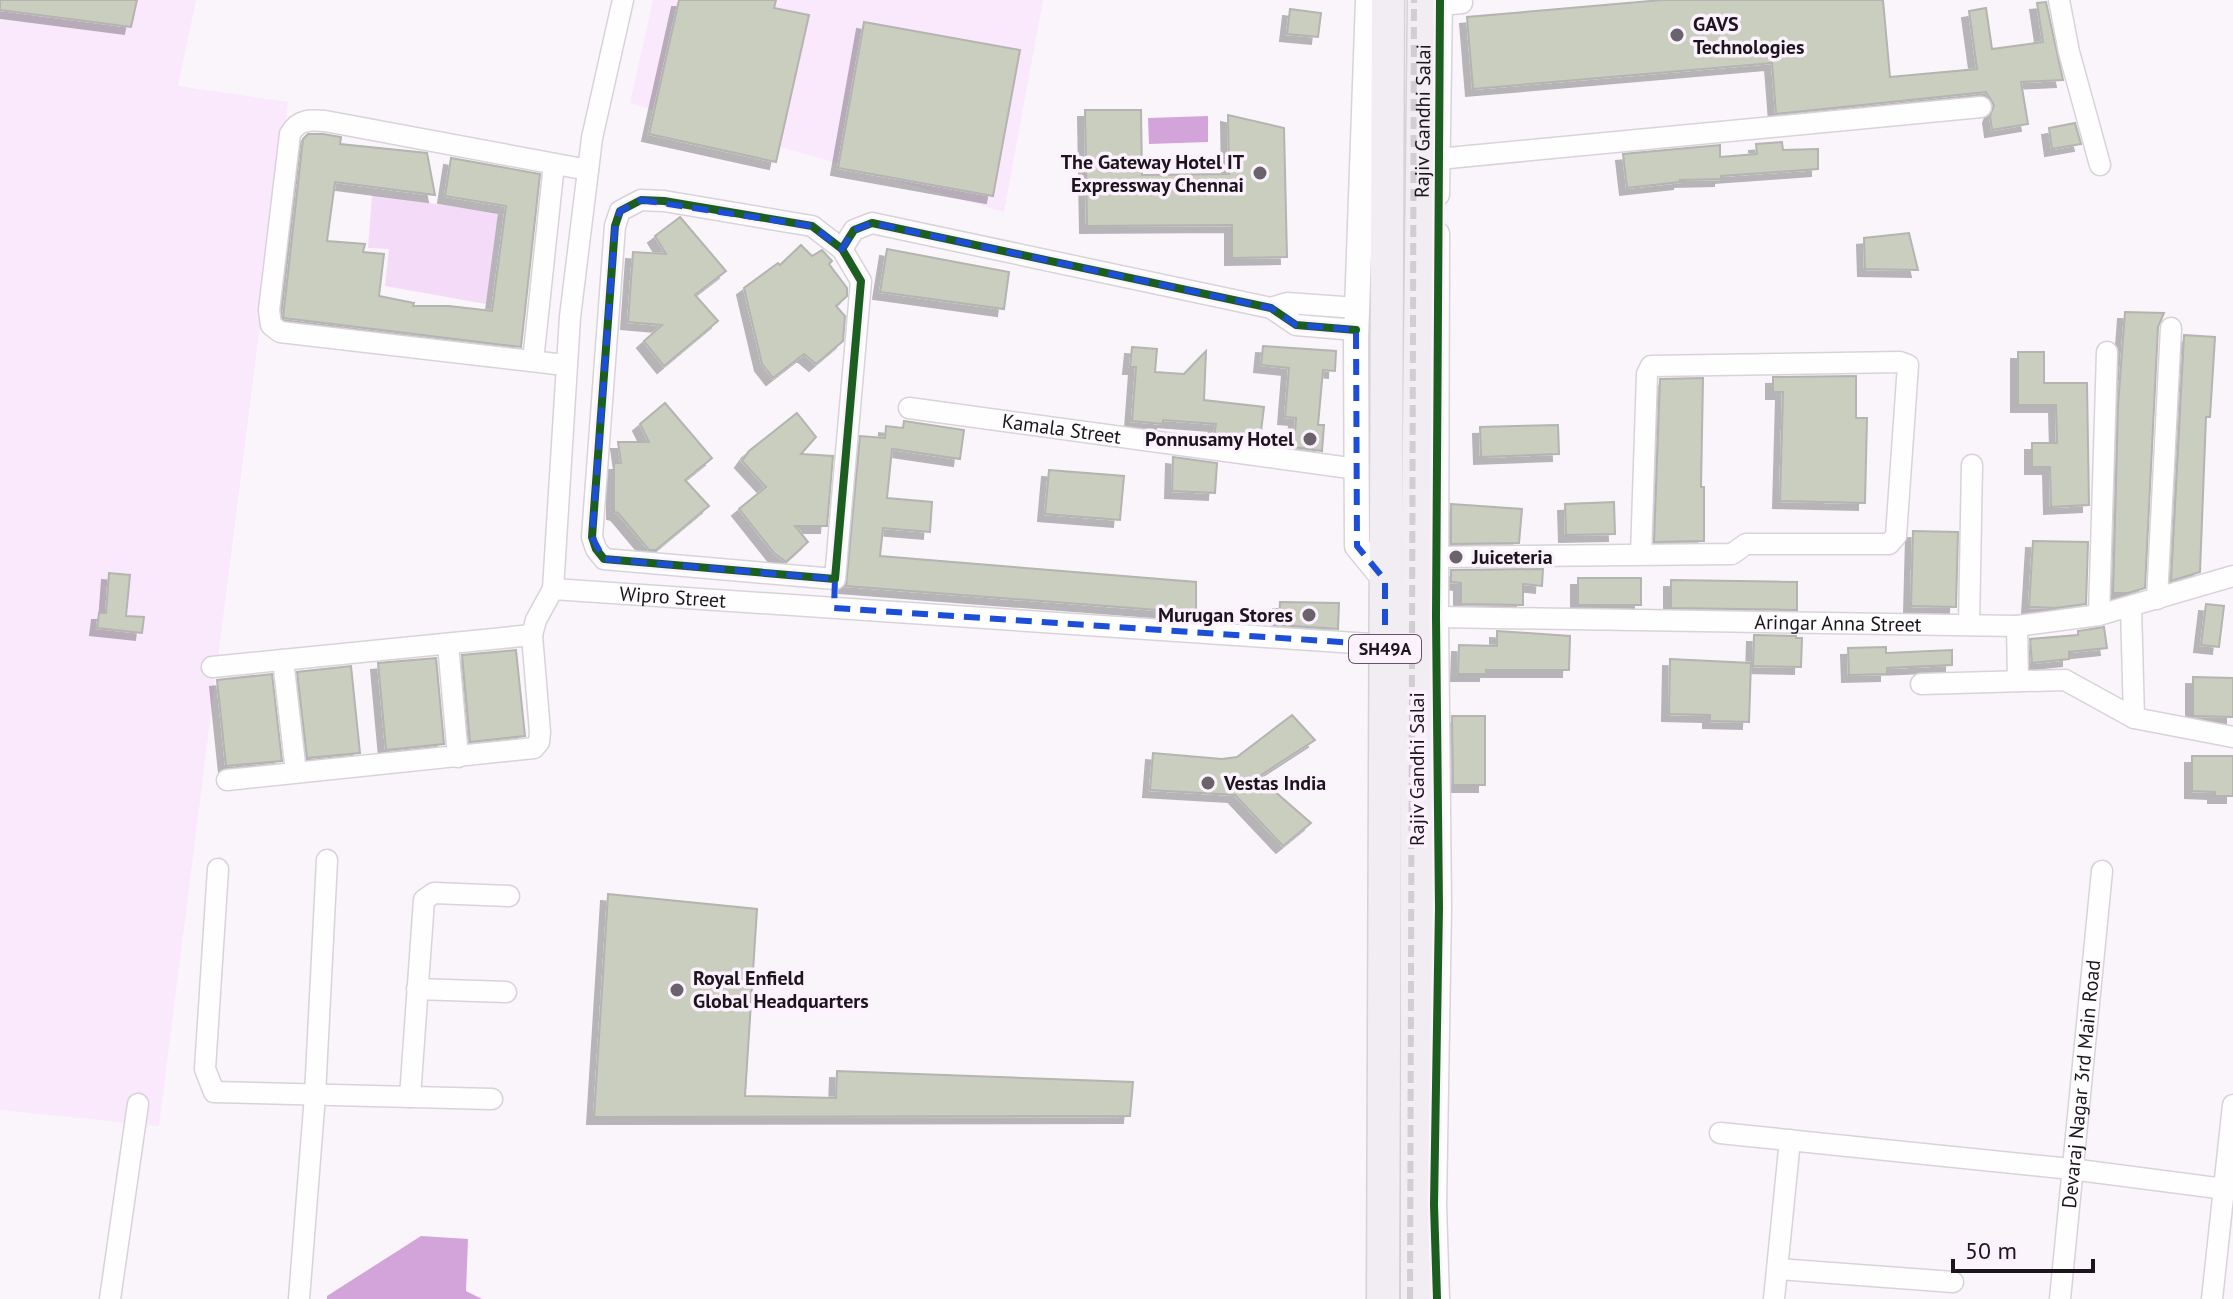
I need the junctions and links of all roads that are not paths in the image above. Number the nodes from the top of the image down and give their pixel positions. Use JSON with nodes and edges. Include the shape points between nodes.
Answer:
{"nodes":[{"id":1,"x":623,"y":0,"type":"edge"},
{"id":2,"x":1368,"y":0,"type":"edge"},
{"id":3,"x":1388,"y":0,"type":"edge"},
{"id":4,"x":2059,"y":0,"type":"edge"},
{"id":5,"x":1441,"y":2,"type":"edge"},
{"id":6,"x":1423,"y":78,"type":"junction"},
{"id":7,"x":1388,"y":79,"type":"junction"},
{"id":8,"x":1981,"y":107,"type":"dead end"},
{"id":9,"x":1388,"y":144,"type":"junction"},
{"id":10,"x":1430,"y":151,"type":"junction"},
{"id":11,"x":554,"y":164,"type":"junction"},
{"id":12,"x":2100,"y":165,"type":"dead end"},
{"id":13,"x":588,"y":170,"type":"junction"},
{"id":14,"x":1429,"y":191,"type":"junction"},
{"id":15,"x":842,"y":249,"type":"junction"},
{"id":16,"x":1357,"y":319,"type":"junction"},
{"id":17,"x":2171,"y":328,"type":"dead end"},
{"id":18,"x":2107,"y":352,"type":"dead end"},
{"id":19,"x":533,"y":361,"type":"junction"},
{"id":20,"x":565,"y":365,"type":"junction"},
{"id":21,"x":909,"y":408,"type":"dead end"},
{"id":22,"x":1972,"y":465,"type":"dead end"},
{"id":23,"x":1357,"y":469,"type":"junction"},
{"id":24,"x":1641,"y":555,"type":"junction"},
{"id":25,"x":1436,"y":557,"type":"junction"},
{"id":26,"x":2233,"y":576,"type":"edge"},
{"id":27,"x":835,"y":579,"type":"junction"},
{"id":28,"x":1385,"y":580,"type":"junction"},
{"id":29,"x":553,"y":589,"type":"junction"},
{"id":30,"x":2157,"y":599,"type":"junction"},
{"id":31,"x":2131,"y":607,"type":"junction"},
{"id":32,"x":834,"y":608,"type":"junction"},
{"id":33,"x":2099,"y":615,"type":"junction"},
{"id":34,"x":1436,"y":617,"type":"junction"},
{"id":35,"x":1969,"y":625,"type":"junction"},
{"id":36,"x":2017,"y":626,"type":"junction"},
{"id":37,"x":532,"y":635,"type":"junction"},
{"id":38,"x":448,"y":644,"type":"junction"},
{"id":39,"x":1385,"y":645,"type":"junction"},
{"id":40,"x":283,"y":660,"type":"junction"},
{"id":41,"x":212,"y":667,"type":"dead end"},
{"id":42,"x":2018,"y":681,"type":"junction"},
{"id":43,"x":1921,"y":684,"type":"dead end"},
{"id":44,"x":2134,"y":718,"type":"junction"},
{"id":45,"x":2233,"y":737,"type":"edge"},
{"id":46,"x":458,"y":757,"type":"junction"},
{"id":47,"x":296,"y":772,"type":"junction"},
{"id":48,"x":227,"y":780,"type":"dead end"},
{"id":49,"x":327,"y":860,"type":"dead end"},
{"id":50,"x":218,"y":869,"type":"dead end"},
{"id":51,"x":2102,"y":871,"type":"dead end"},
{"id":52,"x":509,"y":896,"type":"dead end"},
{"id":53,"x":417,"y":989,"type":"junction"},
{"id":54,"x":506,"y":992,"type":"dead end"},
{"id":55,"x":315,"y":1095,"type":"junction"},
{"id":56,"x":410,"y":1097,"type":"junction"},
{"id":57,"x":492,"y":1099,"type":"dead end"},
{"id":58,"x":138,"y":1104,"type":"dead end"},
{"id":59,"x":2233,"y":1105,"type":"edge"},
{"id":60,"x":1720,"y":1133,"type":"dead end"},
{"id":61,"x":1790,"y":1140,"type":"junction"},
{"id":62,"x":2071,"y":1169,"type":"junction"},
{"id":63,"x":2228,"y":1189,"type":"edge"},
{"id":64,"x":1778,"y":1269,"type":"junction"},
{"id":65,"x":1953,"y":1282,"type":"dead end"},
{"id":66,"x":110,"y":1299,"type":"edge"},
{"id":67,"x":299,"y":1299,"type":"edge"},
{"id":68,"x":1383,"y":1299,"type":"edge"},
{"id":69,"x":1417,"y":1299,"type":"edge"},
{"id":70,"x":1437,"y":1299,"type":"edge"},
{"id":71,"x":1774,"y":1299,"type":"edge"},
{"id":72,"x":2060,"y":1299,"type":"edge"},
{"id":73,"x":2212,"y":1299,"type":"edge"}],
"edges":[{"from":1,"to":13,"type":"street"},
{"from":2,"to":16,"type":"street"},
{"from":3,"to":7,"type":"main road","name":"Rajiv Gandhi Salai","number":"SH49A"},
{"from":4,"to":12,"type":"street"},
{"from":5,"to":6,"type":"main road","name":"Rajiv Gandhi Salai","number":"SH49A"},
{"from":5,"to":10,"type":"street"},
{"from":6,"to":7,"type":"main road","via":[[1410,90],[1398,91]]},
{"from":6,"to":10,"type":"main road","name":"Rajiv Gandhi Salai","number":"SH49A"},
{"from":7,"to":9,"type":"main road","name":"Rajiv Gandhi Salai","number":"SH49A"},
{"from":8,"to":10,"type":"street"},
{"from":9,"to":10,"type":"main road","via":[[1395,134],[1408,131]]},
{"from":9,"to":28,"type":"main road","name":"Rajiv Gandhi Salai","number":"SH49A"},
{"from":10,"to":14,"type":"main road","name":"Rajiv Gandhi Salai","number":"SH49A"},
{"from":11,"to":13,"type":"street"},
{"from":11,"to":19,"type":"street"},
{"from":11,"to":19,"type":"street","via":[[325,121],[300,123],[290,134],[269,310],[271,325],[280,332]]},
{"from":13,"to":20,"type":"street"},
{"from":14,"to":25,"type":"street"},
{"from":14,"to":69,"type":"main road","name":"Rajiv Gandhi Salai","number":"SH49A","via":[[1417,606]]},
{"from":15,"to":16,"type":"street","via":[[854,230],[872,223],[1271,308],[1296,325]]},
{"from":15,"to":27,"type":"street","via":[[861,281]]},
{"from":15,"to":27,"type":"street","via":[[812,226],[641,200],[620,211],[592,537],[604,559],[620,563]]},
{"from":16,"to":23,"type":"street"},
{"from":17,"to":30,"type":"street"},
{"from":18,"to":33,"type":"street"},
{"from":19,"to":20,"type":"street"},
{"from":20,"to":29,"type":"street"},
{"from":21,"to":23,"type":"street","name":"Kamala Street"},
{"from":22,"to":35,"type":"street"},
{"from":23,"to":28,"type":"street","via":[[1357,546]]},
{"from":24,"to":24,"type":"street","via":[[1732,554],[1746,544],[1894,541],[1908,365],[1651,366]]},
{"from":24,"to":25,"type":"street"},
{"from":25,"to":34,"type":"street"},
{"from":26,"to":30,"type":"street","name":"Aringar Anna Street"},
{"from":27,"to":32,"type":"street"},
{"from":28,"to":39,"type":"main road","name":"Rajiv Gandhi Salai","number":"SH49A"},
{"from":29,"to":32,"type":"street","name":"Wipro Street"},
{"from":29,"to":37,"type":"street"},
{"from":30,"to":31,"type":"street","name":"Aringar Anna Street"},
{"from":31,"to":33,"type":"street","name":"Aringar Anna Street"},
{"from":31,"to":44,"type":"street"},
{"from":32,"to":39,"type":"street","name":"Wipro Street"},
{"from":33,"to":36,"type":"street","name":"Aringar Anna Street"},
{"from":34,"to":35,"type":"street","name":"Aringar Anna Street"},
{"from":34,"to":70,"type":"street"},
{"from":35,"to":36,"type":"street","name":"Aringar Anna Street"},
{"from":36,"to":42,"type":"street"},
{"from":37,"to":38,"type":"street"},
{"from":37,"to":46,"type":"street","via":[[539,742],[534,748]]},
{"from":38,"to":40,"type":"street"},
{"from":38,"to":46,"type":"street"},
{"from":39,"to":68,"type":"main road","name":"Rajiv Gandhi Salai","number":"SH49A"},
{"from":40,"to":41,"type":"street"},
{"from":40,"to":47,"type":"street"},
{"from":42,"to":43,"type":"street"},
{"from":42,"to":44,"type":"street","via":[[2065,680]]},
{"from":44,"to":45,"type":"street"},
{"from":46,"to":47,"type":"street"},
{"from":47,"to":48,"type":"street"},
{"from":49,"to":55,"type":"street"},
{"from":50,"to":55,"type":"street","via":[[208,1080],[214,1092]]},
{"from":51,"to":62,"type":"street","name":"Devaraj Nagar 3rd Main Road"},
{"from":52,"to":53,"type":"street","via":[[427,896]]},
{"from":53,"to":54,"type":"street"},
{"from":53,"to":56,"type":"street"},
{"from":55,"to":56,"type":"street"},
{"from":55,"to":67,"type":"street"},
{"from":56,"to":57,"type":"street"},
{"from":58,"to":66,"type":"street"},
{"from":59,"to":63,"type":"street"},
{"from":60,"to":61,"type":"street"},
{"from":61,"to":62,"type":"street"},
{"from":61,"to":64,"type":"street"},
{"from":62,"to":63,"type":"street"},
{"from":62,"to":72,"type":"street","name":"Devaraj Nagar 3rd Main Road"},
{"from":63,"to":73,"type":"street"},
{"from":64,"to":65,"type":"street"},
{"from":64,"to":71,"type":"street"}]}
